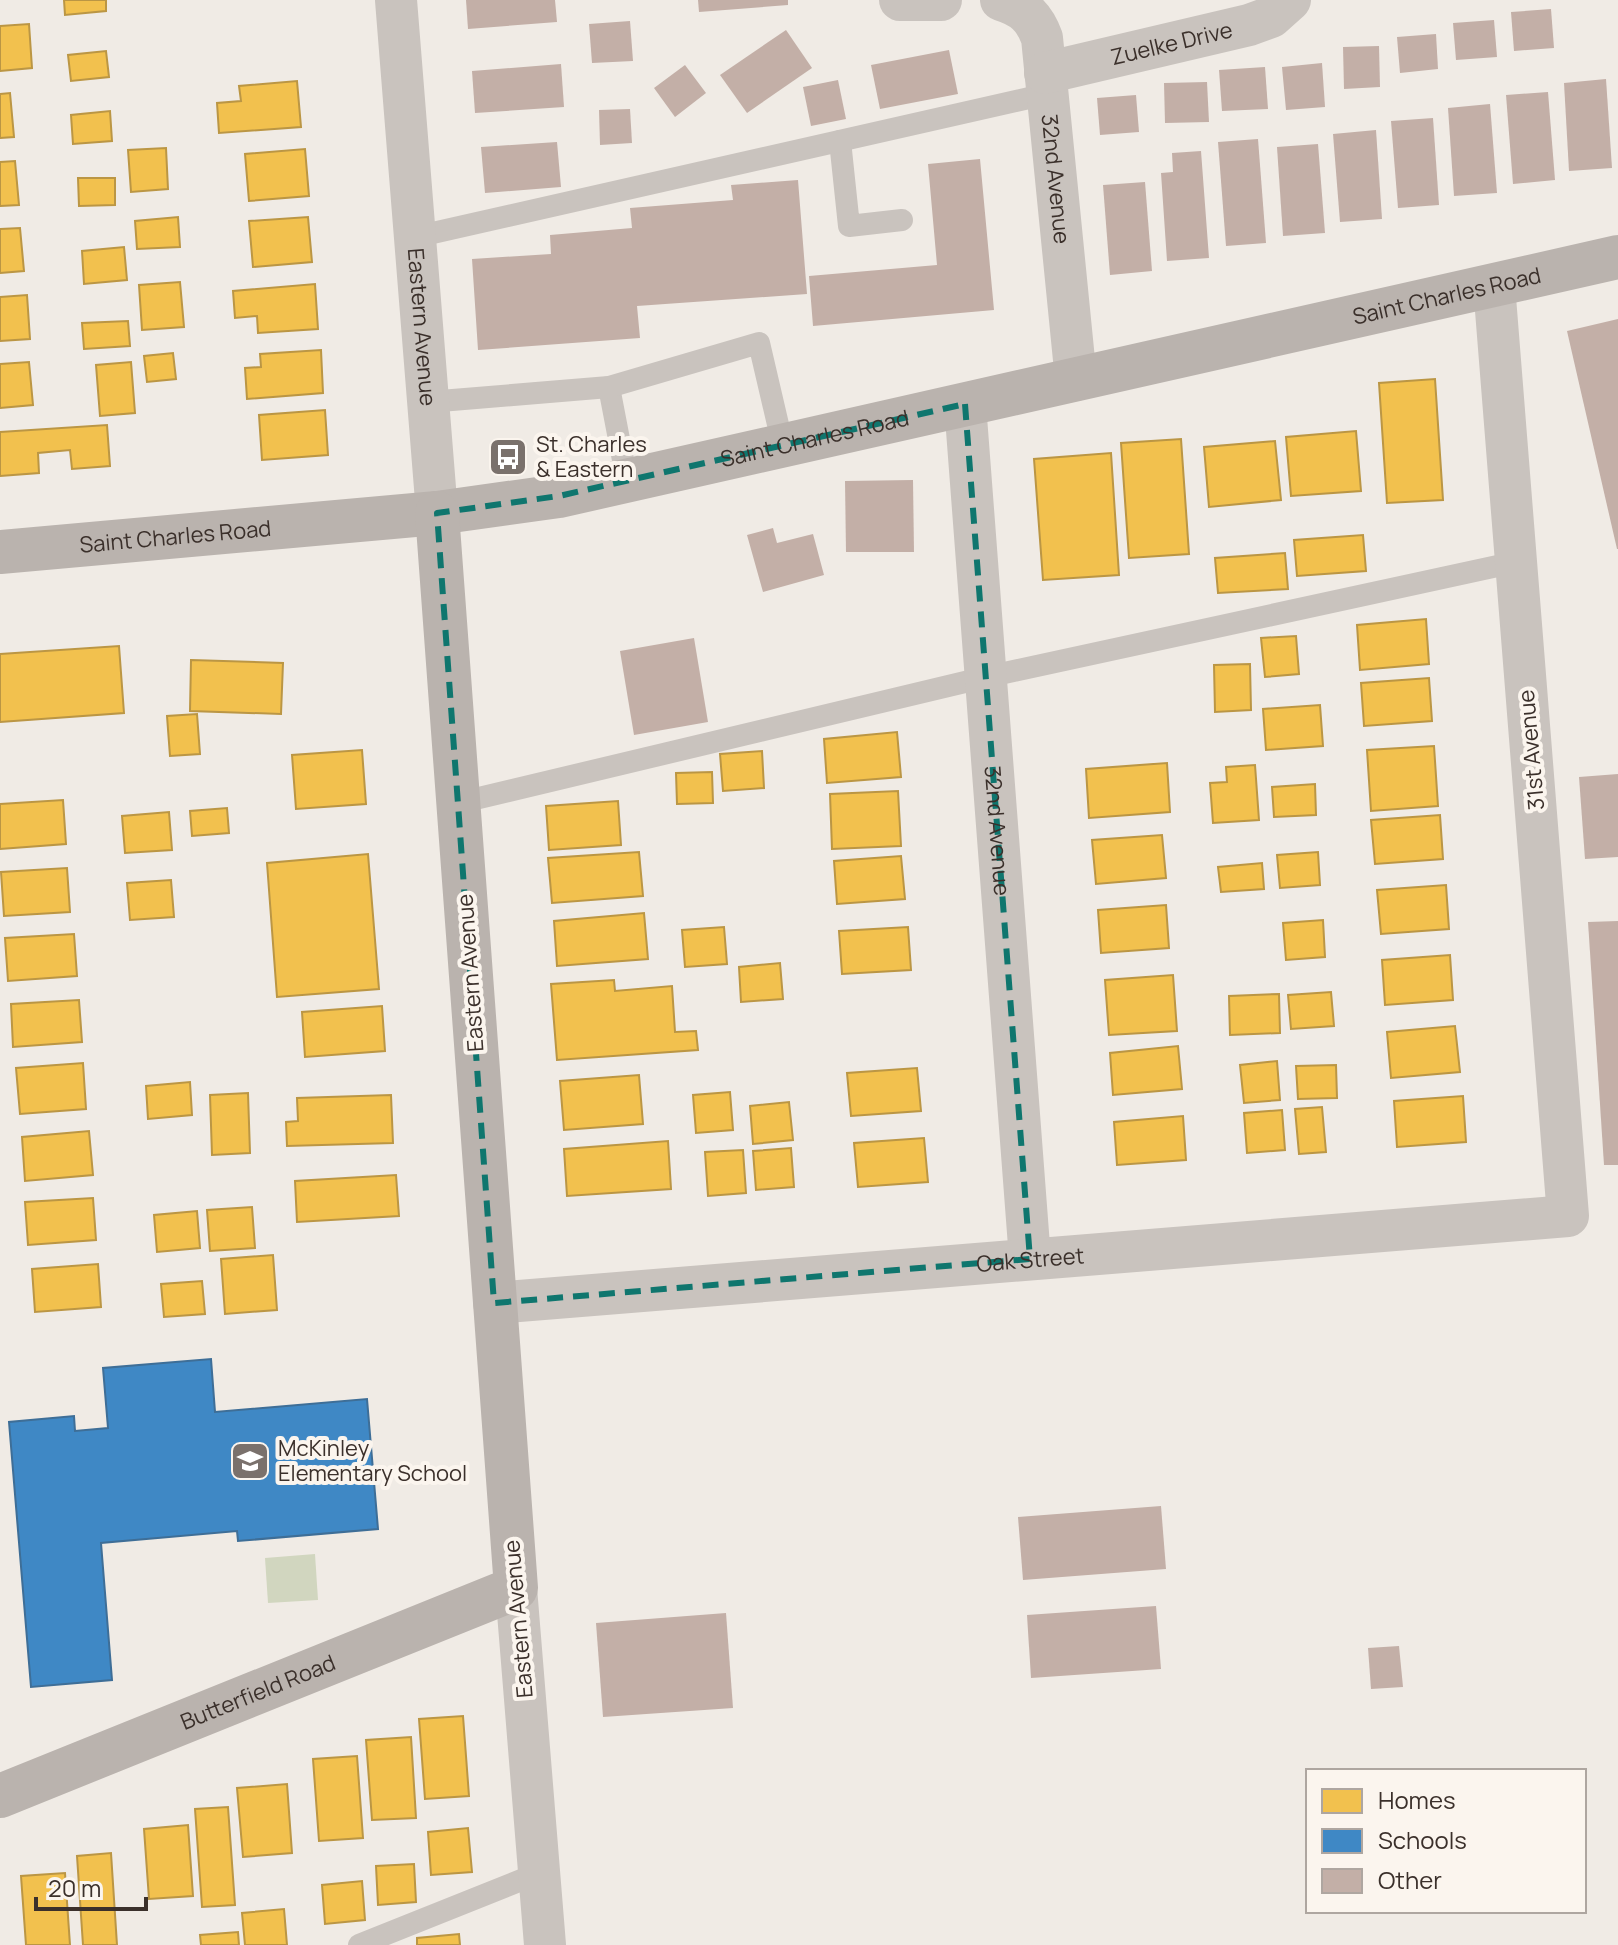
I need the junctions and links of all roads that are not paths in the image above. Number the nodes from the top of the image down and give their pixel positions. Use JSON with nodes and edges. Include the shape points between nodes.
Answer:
{"nodes":[{"id":1,"x":396,"y":0,"type":"edge"},
{"id":2,"x":900,"y":0,"type":"edge"},
{"id":3,"x":941,"y":0,"type":"edge"},
{"id":4,"x":1001,"y":0,"type":"edge"},
{"id":5,"x":1290,"y":0,"type":"edge"},
{"id":6,"x":1046,"y":83,"type":"junction"},
{"id":7,"x":840,"y":141,"type":"junction"},
{"id":8,"x":902,"y":220,"type":"dead end"},
{"id":9,"x":415,"y":237,"type":"junction"},
{"id":10,"x":1618,"y":257,"type":"edge"},
{"id":11,"x":1494,"y":285,"type":"junction"},
{"id":12,"x":1076,"y":380,"type":"junction"},
{"id":13,"x":609,"y":387,"type":"junction"},
{"id":14,"x":428,"y":402,"type":"junction"},
{"id":15,"x":965,"y":404,"type":"junction"},
{"id":16,"x":783,"y":446,"type":"junction"},
{"id":17,"x":627,"y":481,"type":"junction"},
{"id":18,"x":437,"y":513,"type":"junction"},
{"id":19,"x":0,"y":552,"type":"edge"},
{"id":20,"x":1516,"y":562,"type":"junction"},
{"id":21,"x":986,"y":677,"type":"junction"},
{"id":22,"x":458,"y":803,"type":"junction"},
{"id":23,"x":1568,"y":1216,"type":"joint"},
{"id":24,"x":1030,"y":1259,"type":"junction"},
{"id":25,"x":494,"y":1303,"type":"junction"},
{"id":26,"x":516,"y":1588,"type":"junction"},
{"id":27,"x":0,"y":1796,"type":"edge"},
{"id":28,"x":539,"y":1873,"type":"junction"},
{"id":29,"x":359,"y":1945,"type":"edge"},
{"id":30,"x":545,"y":1945,"type":"edge"}],
"edges":[{"from":1,"to":9,"type":"street","name":"Eastern Avenue"},
{"from":2,"to":3,"type":"street"},
{"from":4,"to":6,"type":"street","name":"32nd Avenue","via":[[1017,5],[1036,22]]},
{"from":5,"to":6,"type":"street","name":"Zuelke Drive","via":[[1271,17],[1249,25]]},
{"from":6,"to":7,"type":"lane"},
{"from":6,"to":12,"type":"street","name":"32nd Avenue"},
{"from":7,"to":8,"type":"lane","via":[[849,226]]},
{"from":7,"to":9,"type":"lane"},
{"from":9,"to":14,"type":"street","name":"Eastern Avenue"},
{"from":10,"to":11,"type":"main road","name":"Saint Charles Road"},
{"from":11,"to":12,"type":"main road","name":"Saint Charles Road"},
{"from":11,"to":20,"type":"street","name":"31st Avenue"},
{"from":12,"to":15,"type":"main road","name":"Saint Charles Road"},
{"from":13,"to":14,"type":"lane"},
{"from":13,"to":16,"type":"lane","via":[[759,343]]},
{"from":13,"to":17,"type":"lane"},
{"from":14,"to":18,"type":"street","name":"Eastern Avenue"},
{"from":15,"to":16,"type":"main road","name":"Saint Charles Road"},
{"from":15,"to":21,"type":"street","name":"32nd Avenue"},
{"from":16,"to":17,"type":"main road","name":"Saint Charles Road"},
{"from":17,"to":18,"type":"main road","name":"Saint Charles Road"},
{"from":18,"to":19,"type":"main road","name":"Saint Charles Road"},
{"from":18,"to":22,"type":"main road","name":"Eastern Avenue"},
{"from":20,"to":21,"type":"lane"},
{"from":20,"to":23,"type":"street","name":"31st Avenue"},
{"from":21,"to":22,"type":"lane"},
{"from":21,"to":24,"type":"street","name":"32nd Avenue"},
{"from":22,"to":25,"type":"main road","name":"Eastern Avenue"},
{"from":23,"to":24,"type":"street","name":"Oak Street"},
{"from":24,"to":25,"type":"street","name":"Oak Street"},
{"from":25,"to":26,"type":"main road","name":"Eastern Avenue"},
{"from":26,"to":27,"type":"main road","name":"Butterfield Road"},
{"from":26,"to":28,"type":"street","name":"Eastern Avenue"},
{"from":28,"to":29,"type":"lane"},
{"from":28,"to":30,"type":"street","name":"Eastern Avenue"}]}
